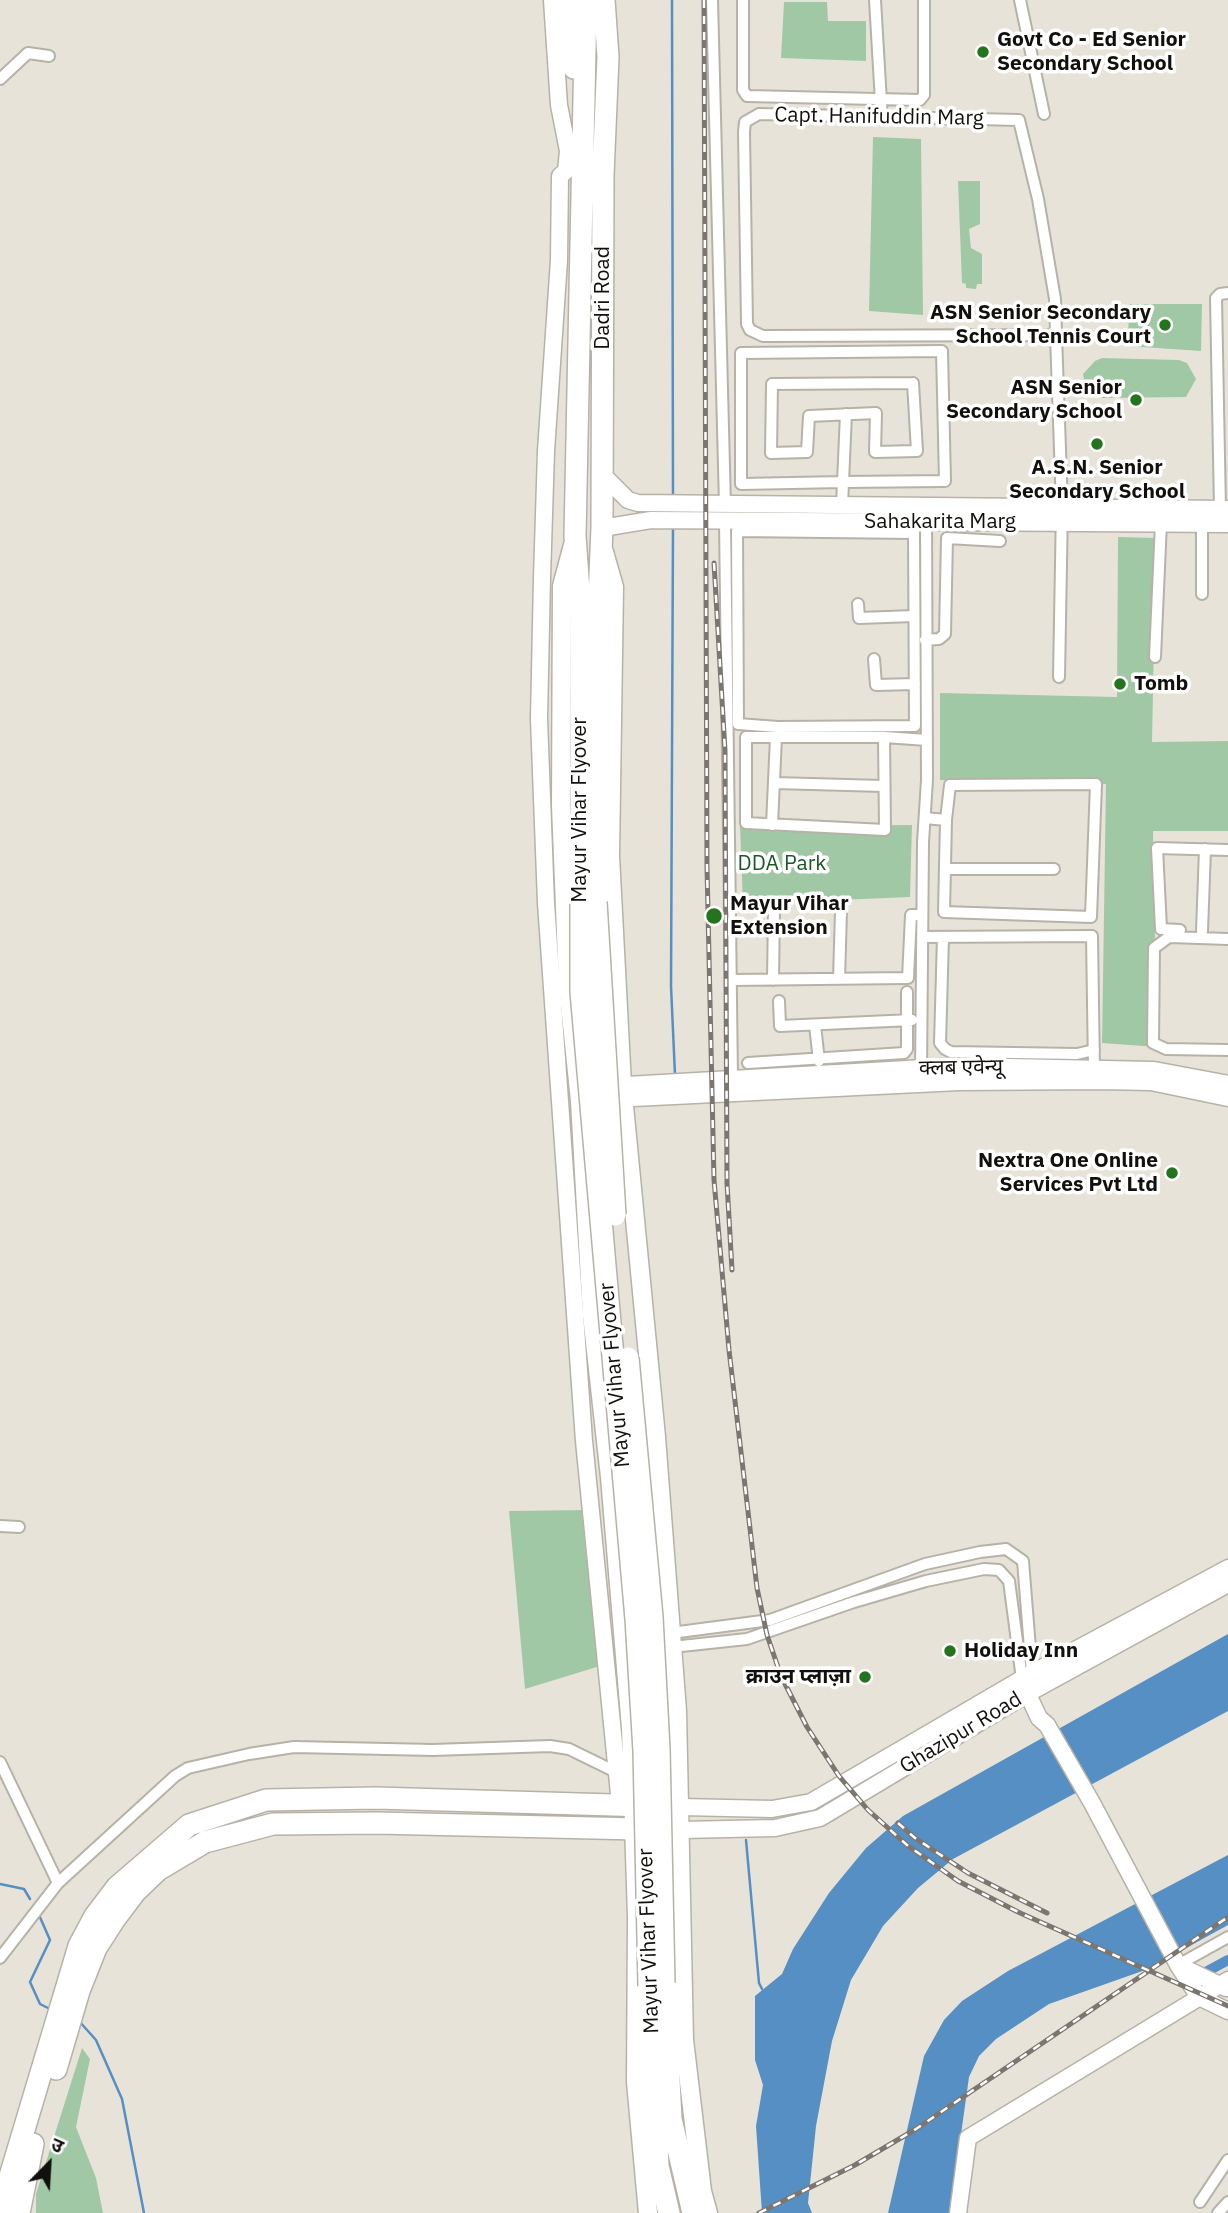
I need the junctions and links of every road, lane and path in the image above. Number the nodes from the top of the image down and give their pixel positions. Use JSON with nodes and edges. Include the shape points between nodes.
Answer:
{"nodes":[{"id":1,"x":552,"y":0,"type":"edge"},
{"id":2,"x":566,"y":0,"type":"edge"},
{"id":3,"x":586,"y":0,"type":"edge"},
{"id":4,"x":604,"y":0,"type":"edge"},
{"id":5,"x":617,"y":0,"type":"edge"},
{"id":6,"x":712,"y":0,"type":"edge"},
{"id":7,"x":743,"y":0,"type":"edge"},
{"id":8,"x":875,"y":0,"type":"edge"},
{"id":9,"x":924,"y":0,"type":"edge"},
{"id":10,"x":1020,"y":0,"type":"edge"},
{"id":11,"x":49,"y":56,"type":"dead end"},
{"id":12,"x":608,"y":57,"type":"junction"},
{"id":13,"x":0,"y":79,"type":"edge"},
{"id":14,"x":881,"y":100,"type":"junction"},
{"id":15,"x":1044,"y":114,"type":"dead end"},
{"id":16,"x":882,"y":119,"type":"junction"},
{"id":17,"x":584,"y":150,"type":"junction"},
{"id":18,"x":1228,"y":293,"type":"edge"},
{"id":19,"x":1056,"y":335,"type":"junction"},
{"id":20,"x":846,"y":414,"type":"junction"},
{"id":21,"x":1223,"y":460,"type":"edge"},
{"id":22,"x":602,"y":474,"type":"junction"},
{"id":23,"x":843,"y":482,"type":"junction"},
{"id":24,"x":1224,"y":486,"type":"edge"},
{"id":25,"x":842,"y":506,"type":"junction"},
{"id":26,"x":1224,"y":509,"type":"edge"},
{"id":27,"x":652,"y":512,"type":"junction"},
{"id":28,"x":725,"y":513,"type":"junction"},
{"id":29,"x":1061,"y":515,"type":"junction"},
{"id":30,"x":926,"y":520,"type":"junction"},
{"id":31,"x":1161,"y":523,"type":"junction"},
{"id":32,"x":1202,"y":523,"type":"junction"},
{"id":33,"x":1228,"y":524,"type":"edge"},
{"id":34,"x":601,"y":533,"type":"junction"},
{"id":35,"x":914,"y":533,"type":"junction"},
{"id":36,"x":575,"y":536,"type":"junction"},
{"id":37,"x":1000,"y":541,"type":"dead end"},
{"id":38,"x":1202,"y":594,"type":"dead end"},
{"id":39,"x":859,"y":604,"type":"dead end"},
{"id":40,"x":914,"y":616,"type":"junction"},
{"id":41,"x":589,"y":626,"type":"junction"},
{"id":42,"x":925,"y":640,"type":"junction"},
{"id":43,"x":1154,"y":657,"type":"dead end"},
{"id":44,"x":874,"y":659,"type":"dead end"},
{"id":45,"x":1059,"y":677,"type":"dead end"},
{"id":46,"x":915,"y":684,"type":"junction"},
{"id":47,"x":915,"y":718,"type":"junction"},
{"id":48,"x":927,"y":718,"type":"junction"},
{"id":49,"x":776,"y":737,"type":"junction"},
{"id":50,"x":884,"y":737,"type":"junction"},
{"id":51,"x":927,"y":740,"type":"junction"},
{"id":52,"x":775,"y":783,"type":"junction"},
{"id":53,"x":883,"y":786,"type":"junction"},
{"id":54,"x":925,"y":818,"type":"junction"},
{"id":55,"x":946,"y":820,"type":"junction"},
{"id":56,"x":772,"y":825,"type":"junction"},
{"id":57,"x":1205,"y":849,"type":"junction"},
{"id":58,"x":1228,"y":850,"type":"edge"},
{"id":59,"x":946,"y":869,"type":"junction"},
{"id":60,"x":1054,"y":869,"type":"dead end"},
{"id":61,"x":774,"y":910,"type":"dead end"},
{"id":62,"x":841,"y":911,"type":"dead end"},
{"id":63,"x":922,"y":915,"type":"junction"},
{"id":64,"x":1202,"y":931,"type":"junction"},
{"id":65,"x":1228,"y":933,"type":"edge"},
{"id":66,"x":922,"y":937,"type":"junction"},
{"id":67,"x":943,"y":937,"type":"junction"},
{"id":68,"x":1228,"y":939,"type":"edge"},
{"id":69,"x":839,"y":979,"type":"junction"},
{"id":70,"x":617,"y":980,"type":"junction"},
{"id":71,"x":731,"y":980,"type":"junction"},
{"id":72,"x":773,"y":980,"type":"junction"},
{"id":73,"x":568,"y":985,"type":"junction"},
{"id":74,"x":907,"y":992,"type":"dead end"},
{"id":75,"x":779,"y":1001,"type":"dead end"},
{"id":76,"x":907,"y":1020,"type":"junction"},
{"id":77,"x":922,"y":1020,"type":"junction"},
{"id":78,"x":815,"y":1025,"type":"junction"},
{"id":79,"x":1094,"y":1050,"type":"junction"},
{"id":80,"x":1228,"y":1051,"type":"edge"},
{"id":81,"x":818,"y":1061,"type":"junction"},
{"id":82,"x":748,"y":1063,"type":"dead end"},
{"id":83,"x":1094,"y":1068,"type":"junction"},
{"id":84,"x":921,"y":1076,"type":"junction"},
{"id":85,"x":732,"y":1079,"type":"junction"},
{"id":86,"x":1228,"y":1084,"type":"edge"},
{"id":87,"x":695,"y":1087,"type":"junction"},
{"id":88,"x":622,"y":1091,"type":"junction"},
{"id":89,"x":579,"y":1095,"type":"junction"},
{"id":90,"x":1228,"y":1098,"type":"edge"},
{"id":91,"x":584,"y":1313,"type":"junction"},
{"id":92,"x":0,"y":1526,"type":"edge"},
{"id":93,"x":19,"y":1527,"type":"dead end"},
{"id":94,"x":1016,"y":1555,"type":"junction"},
{"id":95,"x":1228,"y":1568,"type":"edge"},
{"id":96,"x":1006,"y":1574,"type":"junction"},
{"id":97,"x":1228,"y":1584,"type":"edge"},
{"id":98,"x":672,"y":1640,"type":"junction"},
{"id":99,"x":1031,"y":1689,"type":"junction"},
{"id":100,"x":0,"y":1762,"type":"edge"},
{"id":101,"x":618,"y":1773,"type":"junction"},
{"id":102,"x":626,"y":1804,"type":"junction"},
{"id":103,"x":681,"y":1807,"type":"junction"},
{"id":104,"x":633,"y":1830,"type":"junction"},
{"id":105,"x":681,"y":1830,"type":"junction"},
{"id":106,"x":58,"y":1883,"type":"junction"},
{"id":107,"x":684,"y":1915,"type":"junction"},
{"id":108,"x":636,"y":1919,"type":"junction"},
{"id":109,"x":1228,"y":1937,"type":"edge"},
{"id":110,"x":0,"y":1958,"type":"edge"},
{"id":111,"x":1176,"y":1961,"type":"junction"},
{"id":112,"x":1225,"y":1985,"type":"edge"},
{"id":113,"x":72,"y":1989,"type":"junction"},
{"id":114,"x":1199,"y":1997,"type":"junction"},
{"id":115,"x":1228,"y":2011,"type":"edge"},
{"id":116,"x":57,"y":2041,"type":"junction"},
{"id":117,"x":1228,"y":2160,"type":"edge"},
{"id":118,"x":1200,"y":2202,"type":"dead end"},
{"id":119,"x":1228,"y":2202,"type":"edge"},
{"id":120,"x":5,"y":2213,"type":"edge"},
{"id":121,"x":19,"y":2213,"type":"edge"},
{"id":122,"x":648,"y":2213,"type":"edge"},
{"id":123,"x":669,"y":2213,"type":"edge"},
{"id":124,"x":693,"y":2213,"type":"edge"},
{"id":125,"x":708,"y":2213,"type":"edge"},
{"id":126,"x":958,"y":2213,"type":"edge"},
{"id":127,"x":1218,"y":2213,"type":"edge"}],
"edges":[{"from":1,"to":91,"type":"street","via":[[559,105],[568,151],[566,170],[560,176],[539,719],[553,1028]]},
{"from":2,"to":17,"type":"highway"},
{"from":3,"to":17,"type":"highway"},
{"from":4,"to":12,"type":"highway"},
{"from":5,"to":12,"type":"highway"},
{"from":6,"to":28,"type":"street"},
{"from":7,"to":14,"type":"street","via":[[743,90],[747,96]]},
{"from":8,"to":14,"type":"street"},
{"from":9,"to":14,"type":"street","via":[[923,98]]},
{"from":10,"to":15,"type":"street"},
{"from":11,"to":13,"type":"street","via":[[27,53]]},
{"from":12,"to":22,"type":"highway","name":"Dadri Road"},
{"from":14,"to":16,"type":"street"},
{"from":16,"to":19,"type":"street","name":"Capt. Hanifuddin Marg","via":[[1019,120],[1038,199],[1055,299]]},
{"from":16,"to":19,"type":"street","name":"Capt. Hanifuddin Marg","via":[[759,114],[745,122],[750,330],[763,336]]},
{"from":17,"to":36,"type":"highway","name":"Dadri Road"},
{"from":18,"to":21,"type":"street","via":[[1216,298]]},
{"from":19,"to":29,"type":"street","name":"Capt. Hanifuddin Marg"},
{"from":20,"to":20,"type":"street","via":[[809,416],[807,452],[771,453],[772,384],[914,383],[916,451],[875,452],[876,413]]},
{"from":20,"to":23,"type":"street"},
{"from":21,"to":24,"type":"street"},
{"from":22,"to":27,"type":"street","via":[[628,500]]},
{"from":22,"to":34,"type":"highway","name":"Dadri Road"},
{"from":23,"to":23,"type":"street","via":[[741,484],[741,354],[942,351],[945,481]]},
{"from":23,"to":25,"type":"street"},
{"from":24,"to":26,"type":"street"},
{"from":25,"to":28,"type":"street","name":"Sahakarita Marg"},
{"from":25,"to":30,"type":"street","name":"Sahakarita Marg"},
{"from":26,"to":29,"type":"street","name":"Sahakarita Marg"},
{"from":27,"to":28,"type":"street","name":"Sahakarita Marg"},
{"from":27,"to":34,"type":"street"},
{"from":28,"to":30,"type":"street","name":"Sahakarita Marg"},
{"from":28,"to":71,"type":"street"},
{"from":29,"to":30,"type":"street","name":"Sahakarita Marg"},
{"from":29,"to":31,"type":"street","name":"Sahakarita Marg"},
{"from":29,"to":45,"type":"street","name":"Capt. Hanifuddin Marg"},
{"from":30,"to":35,"type":"street"},
{"from":30,"to":42,"type":"street"},
{"from":31,"to":32,"type":"street","name":"Sahakarita Marg"},
{"from":31,"to":43,"type":"street"},
{"from":32,"to":33,"type":"street","name":"Sahakarita Marg"},
{"from":32,"to":38,"type":"street"},
{"from":34,"to":41,"type":"highway","name":"Mayur Vihar Flyover"},
{"from":34,"to":70,"type":"main road","via":[[614,587],[610,856]]},
{"from":35,"to":40,"type":"street"},
{"from":35,"to":47,"type":"street","via":[[737,531],[738,724],[915,726]]},
{"from":36,"to":41,"type":"highway","name":"Mayur Vihar Flyover"},
{"from":36,"to":73,"type":"main road","via":[[562,586],[561,805]]},
{"from":37,"to":42,"type":"street","via":[[947,538],[944,634]]},
{"from":39,"to":40,"type":"street","via":[[859,618]]},
{"from":40,"to":46,"type":"street"},
{"from":41,"to":123,"type":"highway","name":"Mayur Vihar Flyover","bridge":true,"via":[[581,992],[636,1619],[658,2166]]},
{"from":41,"to":124,"type":"highway","name":"Mayur Vihar Flyover","bridge":true,"via":[[606,1077],[652,1617],[671,2119]]},
{"from":42,"to":48,"type":"street"},
{"from":44,"to":46,"type":"street","via":[[876,685]]},
{"from":46,"to":47,"type":"street"},
{"from":47,"to":48,"type":"street"},
{"from":48,"to":51,"type":"street"},
{"from":49,"to":50,"type":"street"},
{"from":49,"to":52,"type":"street"},
{"from":49,"to":56,"type":"street","via":[[746,737],[746,823]]},
{"from":50,"to":51,"type":"street"},
{"from":50,"to":53,"type":"street"},
{"from":51,"to":54,"type":"street"},
{"from":52,"to":53,"type":"street"},
{"from":52,"to":56,"type":"street"},
{"from":53,"to":56,"type":"street","via":[[885,830]]},
{"from":54,"to":55,"type":"street"},
{"from":54,"to":63,"type":"street"},
{"from":55,"to":59,"type":"street"},
{"from":55,"to":59,"type":"street","via":[[950,785],[1096,784],[1091,917],[944,912]]},
{"from":57,"to":58,"type":"street"},
{"from":57,"to":64,"type":"street"},
{"from":57,"to":64,"type":"street","via":[[1156,851],[1161,929]]},
{"from":59,"to":60,"type":"street"},
{"from":61,"to":72,"type":"street"},
{"from":62,"to":69,"type":"street"},
{"from":63,"to":66,"type":"street"},
{"from":63,"to":69,"type":"street","via":[[911,915],[908,978]]},
{"from":64,"to":65,"type":"street"},
{"from":66,"to":67,"type":"street"},
{"from":66,"to":77,"type":"street"},
{"from":67,"to":79,"type":"street","via":[[940,1042],[945,1049],[1077,1054]]},
{"from":67,"to":79,"type":"street","via":[[1093,936]]},
{"from":68,"to":80,"type":"street","via":[[1169,937],[1153,954],[1153,1043],[1166,1049]]},
{"from":69,"to":72,"type":"street"},
{"from":70,"to":73,"type":"main road","via":[[609,994],[596,1001],[583,998]]},
{"from":70,"to":88,"type":"main road"},
{"from":71,"to":72,"type":"street"},
{"from":71,"to":85,"type":"street"},
{"from":73,"to":89,"type":"main road"},
{"from":74,"to":76,"type":"street"},
{"from":75,"to":78,"type":"street","via":[[780,1027]]},
{"from":76,"to":77,"type":"street"},
{"from":76,"to":78,"type":"street"},
{"from":76,"to":81,"type":"street","name":"क्लब एवेन्यू","via":[[904,1053]]},
{"from":77,"to":84,"type":"street"},
{"from":78,"to":81,"type":"street"},
{"from":79,"to":83,"type":"street"},
{"from":81,"to":82,"type":"street","name":"क्लब एवेन्यू"},
{"from":83,"to":84,"type":"street","name":"क्लब एवेन्यू"},
{"from":83,"to":86,"type":"street","name":"क्लब एवेन्यू","via":[[1154,1070]]},
{"from":84,"to":85,"type":"street","name":"क्लब एवेन्यू"},
{"from":84,"to":87,"type":"street","name":"क्लब एवेन्यू"},
{"from":84,"to":90,"type":"street","name":"क्लब एवेन्यू","via":[[1151,1082]]},
{"from":85,"to":87,"type":"street","name":"क्लब एवेन्यू"},
{"from":87,"to":88,"type":"street"},
{"from":88,"to":89,"type":"street"},
{"from":88,"to":98,"type":"main road"},
{"from":89,"to":91,"type":"main road"},
{"from":91,"to":101,"type":"street","via":[[584,1441]]},
{"from":91,"to":102,"type":"main road","via":[[610,1478],[630,1714]]},
{"from":92,"to":93,"type":"street"},
{"from":94,"to":96,"type":"street"},
{"from":94,"to":98,"type":"street","via":[[1001,1549],[925,1564],[770,1620]]},
{"from":94,"to":99,"type":"street","via":[[1023,1561]]},
{"from":95,"to":99,"type":"street","name":"Ghazipur Road"},
{"from":96,"to":98,"type":"street","via":[[984,1569],[926,1581],[747,1639]]},
{"from":96,"to":99,"type":"street"},
{"from":97,"to":99,"type":"street","name":"Ghazipur Road"},
{"from":98,"to":103,"type":"main road"},
{"from":99,"to":103,"type":"street","name":"Ghazipur Road","via":[[811,1802],[772,1809]]},
{"from":99,"to":105,"type":"street","name":"Ghazipur Road","via":[[820,1818],[775,1828]]},
{"from":99,"to":111,"type":"street"},
{"from":100,"to":106,"type":"street"},
{"from":101,"to":102,"type":"street"},
{"from":101,"to":106,"type":"street","via":[[569,1749],[550,1746],[294,1748],[249,1754],[182,1771]]},
{"from":102,"to":103,"type":"highway"},
{"from":102,"to":104,"type":"main road"},
{"from":102,"to":113,"type":"highway","via":[[267,1800],[189,1825],[117,1886],[95,1916],[79,1946]]},
{"from":103,"to":105,"type":"main road"},
{"from":104,"to":105,"type":"highway"},
{"from":104,"to":108,"type":"main road"},
{"from":104,"to":113,"type":"highway","via":[[273,1824],[205,1842],[158,1870],[135,1892]]},
{"from":105,"to":107,"type":"main road"},
{"from":106,"to":110,"type":"street"},
{"from":107,"to":108,"type":"main road","via":[[673,1900],[657,1896],[643,1904]]},
{"from":107,"to":125,"type":"main road","via":[[684,2040]]},
{"from":108,"to":122,"type":"main road","via":[[636,2082]]},
{"from":109,"to":111,"type":"street"},
{"from":111,"to":112,"type":"street"},
{"from":111,"to":114,"type":"street"},
{"from":112,"to":114,"type":"street"},
{"from":113,"to":116,"type":"highway"},
{"from":114,"to":115,"type":"street"},
{"from":114,"to":126,"type":"street","via":[[968,2138]]},
{"from":116,"to":120,"type":"highway","via":[[8,2183]]},
{"from":116,"to":121,"type":"highway"},
{"from":117,"to":118,"type":"street"},
{"from":119,"to":127,"type":"street"}]}
